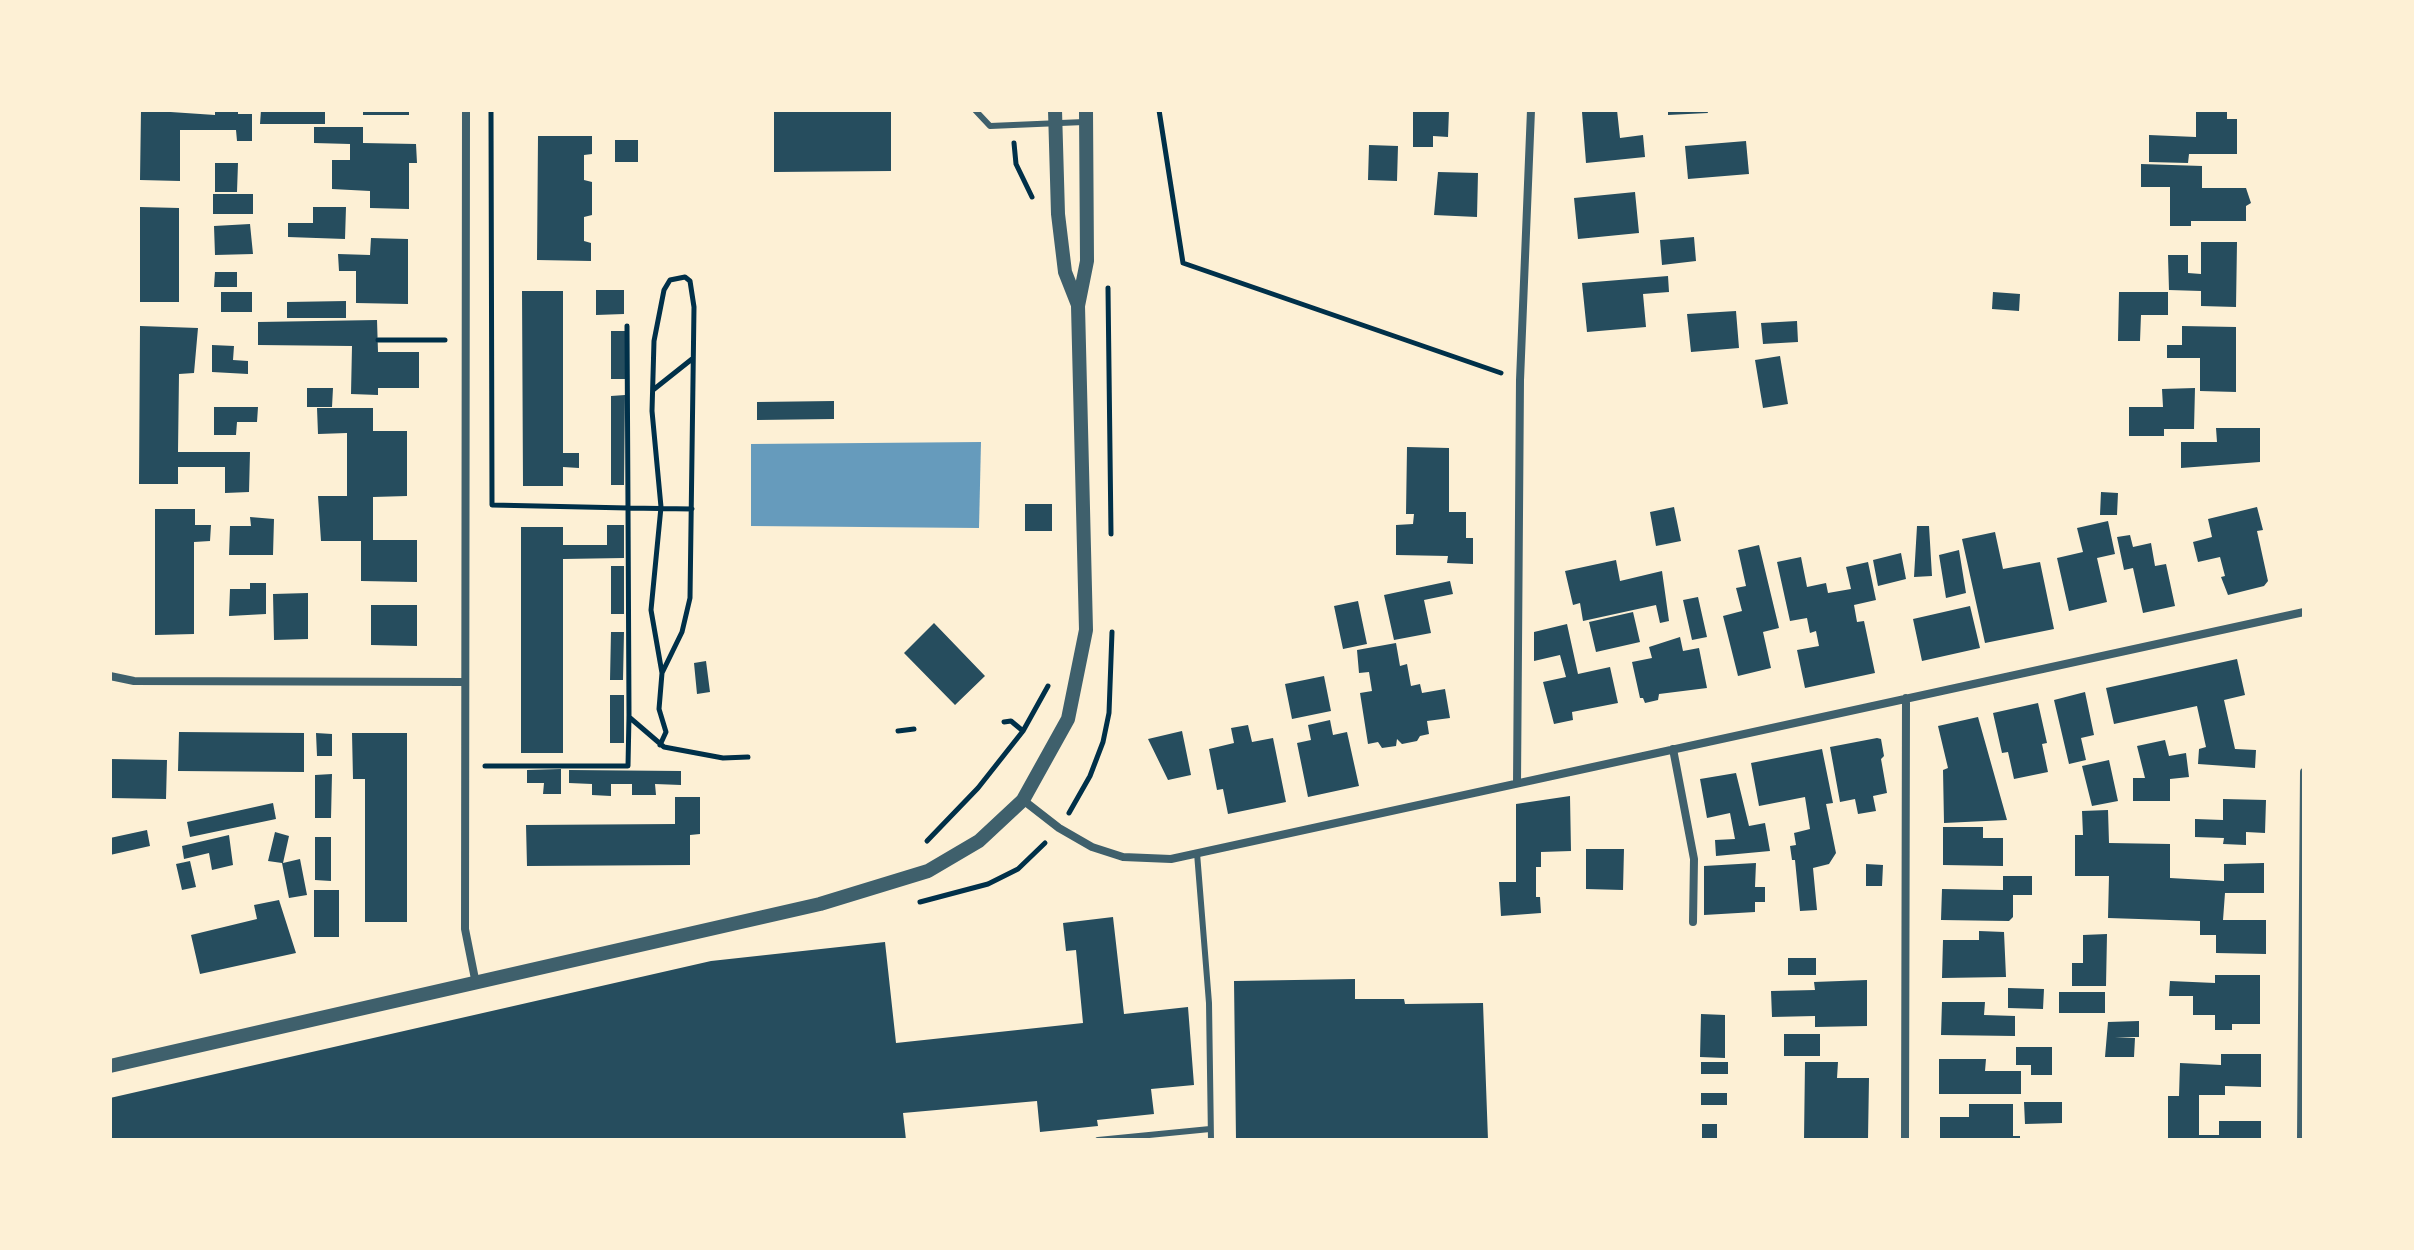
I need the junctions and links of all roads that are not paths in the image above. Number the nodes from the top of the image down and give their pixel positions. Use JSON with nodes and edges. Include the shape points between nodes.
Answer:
{"nodes":[{"id":1,"x":466,"y":110,"type":"edge"},
{"id":2,"x":975,"y":110,"type":"edge"},
{"id":3,"x":1531,"y":110,"type":"edge"},
{"id":4,"x":1055,"y":116,"type":"edge"},
{"id":5,"x":1086,"y":116,"type":"edge"},
{"id":6,"x":1078,"y":306,"type":"junction"},
{"id":7,"x":2304,"y":612,"type":"edge"},
{"id":8,"x":110,"y":676,"type":"edge"},
{"id":9,"x":464,"y":682,"type":"junction"},
{"id":10,"x":1906,"y":698,"type":"junction"},
{"id":11,"x":1673,"y":749,"type":"junction"},
{"id":12,"x":2304,"y":772,"type":"edge"},
{"id":13,"x":1517,"y":783,"type":"junction"},
{"id":14,"x":1023,"y":800,"type":"junction"},
{"id":15,"x":1197,"y":853,"type":"junction"},
{"id":16,"x":1693,"y":922,"type":"dead end"},
{"id":17,"x":476,"y":984,"type":"junction"},
{"id":18,"x":110,"y":1066,"type":"edge"},
{"id":19,"x":1210,"y":1129,"type":"junction"},
{"id":20,"x":1098,"y":1140,"type":"edge"},
{"id":21,"x":1211,"y":1140,"type":"edge"},
{"id":22,"x":1905,"y":1140,"type":"edge"},
{"id":23,"x":2301,"y":1140,"type":"edge"}],
"edges":[{"from":1,"to":9,"type":"street"},
{"from":2,"to":4,"type":"lane","via":[[990,126]]},
{"from":3,"to":13,"type":"street","via":[[1520,380]]},
{"from":4,"to":5,"type":"lane"},
{"from":4,"to":6,"type":"street","via":[[1065,272]]},
{"from":5,"to":6,"type":"street","via":[[1087,261]]},
{"from":6,"to":14,"type":"street","via":[[1086,630],[1068,719]]},
{"from":7,"to":10,"type":"street"},
{"from":8,"to":9,"type":"street","via":[[134,681]]},
{"from":9,"to":17,"type":"street","via":[[465,929]]},
{"from":10,"to":11,"type":"street"},
{"from":10,"to":22,"type":"street"},
{"from":11,"to":13,"type":"street"},
{"from":11,"to":16,"type":"street","via":[[1694,859]]},
{"from":12,"to":23,"type":"street"},
{"from":13,"to":15,"type":"street"},
{"from":14,"to":15,"type":"street","via":[[1081,840],[1123,857]]},
{"from":14,"to":17,"type":"street","via":[[979,841],[928,871],[820,904]]},
{"from":15,"to":19,"type":"lane","via":[[1209,1003]]},
{"from":17,"to":18,"type":"street"},
{"from":19,"to":20,"type":"lane"},
{"from":19,"to":21,"type":"lane"}]}
